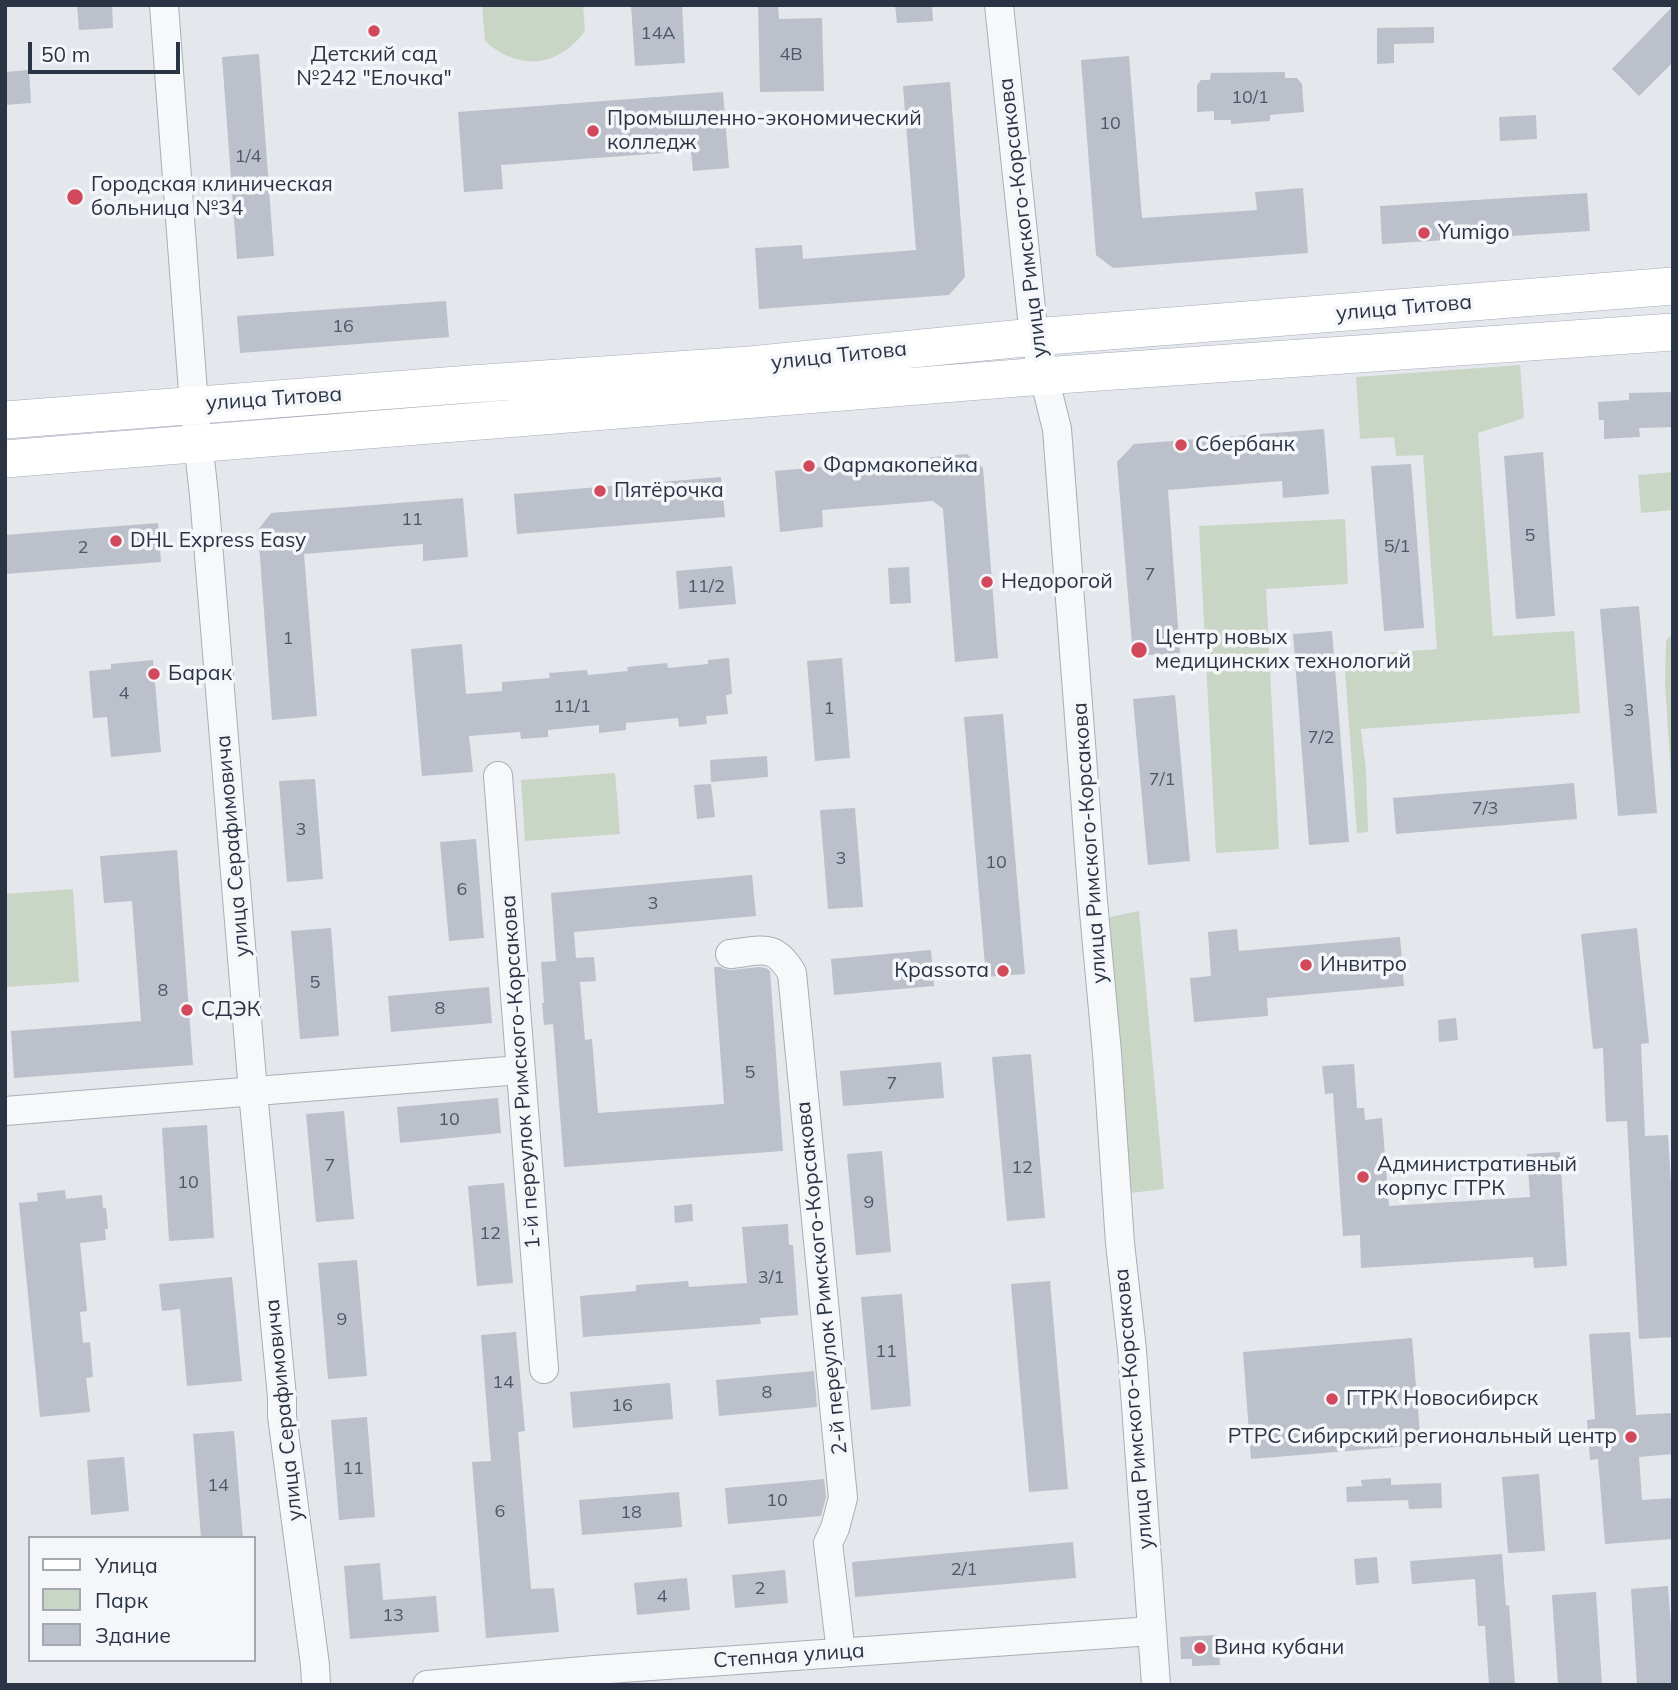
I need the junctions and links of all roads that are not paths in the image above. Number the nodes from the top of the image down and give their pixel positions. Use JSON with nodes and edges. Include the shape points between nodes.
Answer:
{"nodes":[{"id":1,"x":164,"y":5,"type":"edge"},
{"id":2,"x":999,"y":5,"type":"edge"},
{"id":3,"x":1673,"y":286,"type":"edge"},
{"id":4,"x":1673,"y":332,"type":"edge"},
{"id":5,"x":1034,"y":337,"type":"junction"},
{"id":6,"x":1043,"y":376,"type":"junction"},
{"id":7,"x":194,"y":405,"type":"junction"},
{"id":8,"x":5,"y":420,"type":"edge"},
{"id":9,"x":198,"y":443,"type":"junction"},
{"id":10,"x":5,"y":458,"type":"edge"},
{"id":11,"x":498,"y":776,"type":"dead end"},
{"id":12,"x":730,"y":954,"type":"dead end"},
{"id":13,"x":520,"y":1070,"type":"junction"},
{"id":14,"x":253,"y":1092,"type":"junction"},
{"id":15,"x":5,"y":1111,"type":"edge"},
{"id":16,"x":544,"y":1369,"type":"dead end"},
{"id":17,"x":1152,"y":1631,"type":"junction"},
{"id":18,"x":841,"y":1653,"type":"junction"},
{"id":19,"x":730,"y":1672,"type":"edge"},
{"id":20,"x":316,"y":1685,"type":"edge"},
{"id":21,"x":426,"y":1685,"type":"edge"},
{"id":22,"x":1156,"y":1685,"type":"edge"}],
"edges":[{"from":1,"to":7,"type":"street","name":"улица Серафимовича"},
{"from":2,"to":5,"type":"street","name":"улица Римского-Корсакова"},
{"from":3,"to":5,"type":"main road","name":"улица Титова"},
{"from":4,"to":6,"type":"main road","name":"улица Титова"},
{"from":5,"to":6,"type":"street","name":"улица Римского-Корсакова"},
{"from":5,"to":7,"type":"main road","name":"улица Титова","via":[[750,365]]},
{"from":6,"to":9,"type":"main road","name":"улица Титова"},
{"from":6,"to":17,"type":"street","name":"улица Римского-Корсакова","via":[[1057,429]]},
{"from":7,"to":8,"type":"main road","name":"улица Титова"},
{"from":7,"to":9,"type":"street","name":"улица Серафимовича"},
{"from":9,"to":10,"type":"main road","name":"улица Титова"},
{"from":9,"to":14,"type":"street","name":"улица Серафимовича"},
{"from":11,"to":13,"type":"street","name":"1-й переулок Римского-Корсакова"},
{"from":12,"to":18,"type":"street","name":"2-й переулок Римского-Корсакова","via":[[777,953],[792,973],[843,1498],[828,1543]]},
{"from":13,"to":14,"type":"street"},
{"from":13,"to":16,"type":"street","name":"1-й переулок Римского-Корсакова"},
{"from":14,"to":15,"type":"street"},
{"from":14,"to":20,"type":"street","name":"улица Серафимовича","via":[[282,1416]]},
{"from":17,"to":18,"type":"street","name":"Степная улица"},
{"from":17,"to":22,"type":"street","name":"улица Римского-Корсакова"},
{"from":18,"to":19,"type":"street","name":"Степная улица"},
{"from":19,"to":21,"type":"street","name":"Степная улица","via":[[594,1670]]}]}
